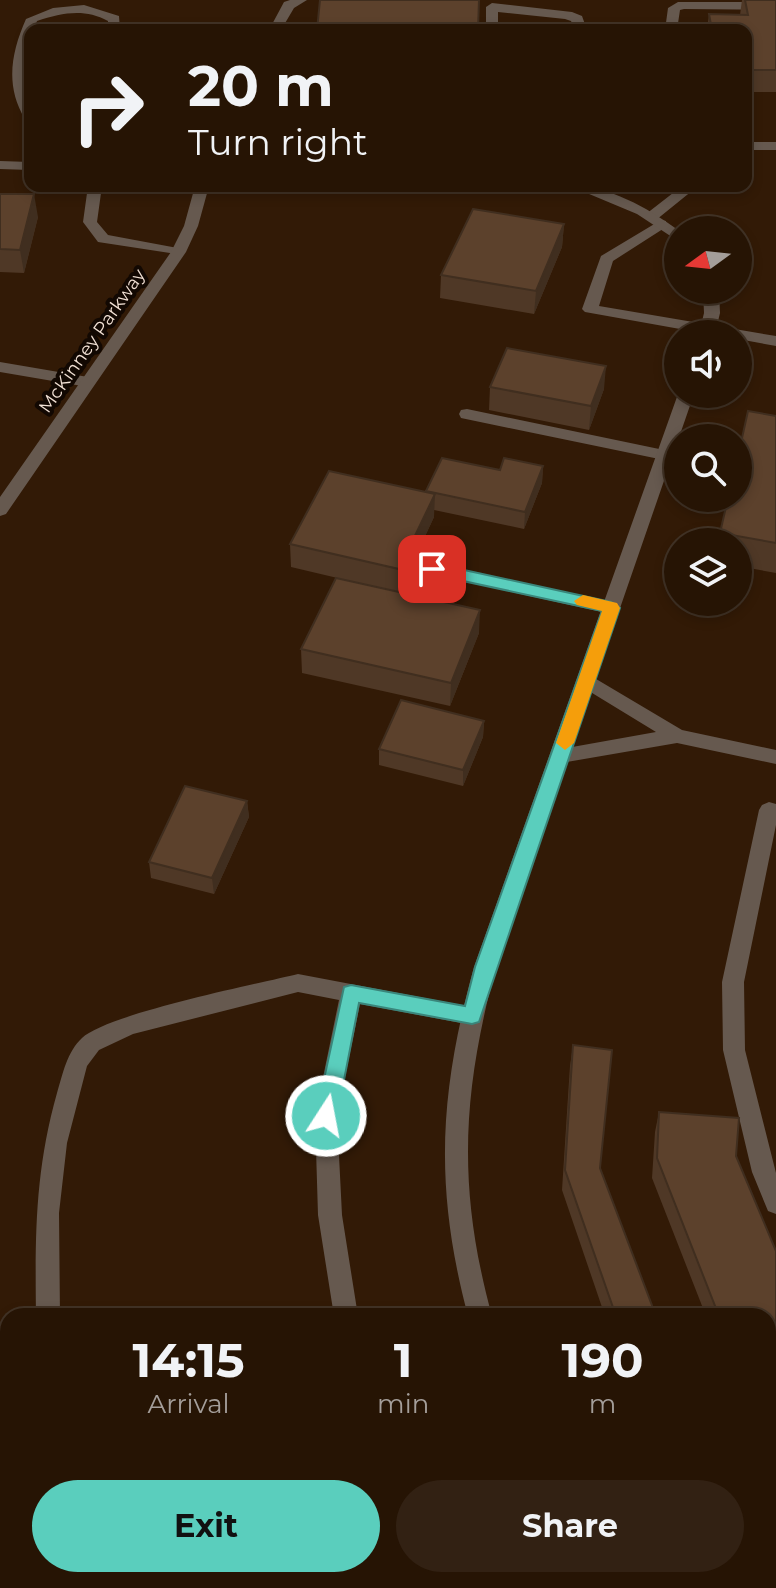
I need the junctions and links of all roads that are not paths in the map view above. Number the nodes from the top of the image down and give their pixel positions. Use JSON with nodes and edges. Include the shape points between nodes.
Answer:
{"nodes":[{"id":1,"x":301,"y":0,"type":"edge"},
{"id":2,"x":476,"y":1,"type":"edge"},
{"id":3,"x":776,"y":6,"type":"edge"},
{"id":4,"x":492,"y":7,"type":"junction"},
{"id":5,"x":30,"y":24,"type":"edge"},
{"id":6,"x":114,"y":24,"type":"edge"},
{"id":7,"x":278,"y":24,"type":"edge"},
{"id":8,"x":492,"y":24,"type":"edge"},
{"id":9,"x":579,"y":24,"type":"edge"},
{"id":10,"x":672,"y":24,"type":"edge"},
{"id":11,"x":24,"y":39,"type":"edge"},
{"id":12,"x":24,"y":106,"type":"edge"},
{"id":13,"x":752,"y":146,"type":"edge"},
{"id":14,"x":776,"y":146,"type":"edge"},
{"id":15,"x":0,"y":165,"type":"edge"},
{"id":16,"x":24,"y":166,"type":"edge"},
{"id":17,"x":94,"y":192,"type":"edge"},
{"id":18,"x":200,"y":192,"type":"edge"},
{"id":19,"x":596,"y":192,"type":"edge"},
{"id":20,"x":685,"y":192,"type":"edge"},
{"id":21,"x":656,"y":220,"type":"junction"},
{"id":22,"x":664,"y":226,"type":"edge"},
{"id":23,"x":178,"y":252,"type":"junction"},
{"id":24,"x":664,"y":323,"type":"edge"},
{"id":25,"x":752,"y":337,"type":"edge"},
{"id":26,"x":776,"y":341,"type":"edge"},
{"id":27,"x":0,"y":367,"type":"edge"},
{"id":28,"x":88,"y":382,"type":"junction"},
{"id":29,"x":467,"y":414,"type":"dead end"},
{"id":30,"x":664,"y":455,"type":"joint"},
{"id":31,"x":0,"y":510,"type":"edge"},
{"id":32,"x":432,"y":569,"type":"dead end"},
{"id":33,"x":611,"y":608,"type":"junction"},
{"id":34,"x":586,"y":680,"type":"junction"},
{"id":35,"x":677,"y":736,"type":"junction"},
{"id":36,"x":561,"y":756,"type":"junction"},
{"id":37,"x":776,"y":757,"type":"edge"},
{"id":38,"x":769,"y":810,"type":"dead end"},
{"id":39,"x":351,"y":993,"type":"junction"},
{"id":40,"x":472,"y":1016,"type":"junction"},
{"id":41,"x":776,"y":1203,"type":"edge"},
{"id":42,"x":48,"y":1308,"type":"edge"},
{"id":43,"x":345,"y":1308,"type":"edge"},
{"id":44,"x":478,"y":1308,"type":"edge"}],
"edges":[{"from":1,"to":7,"type":"street","via":[[289,5]]},
{"from":2,"to":4,"type":"street"},
{"from":3,"to":10,"type":"street","via":[[683,5],[674,8]]},
{"from":4,"to":8,"type":"street"},
{"from":4,"to":9,"type":"street","via":[[567,15]]},
{"from":5,"to":6,"type":"street","via":[[76,7],[102,11]]},
{"from":11,"to":12,"type":"street","via":[[17,75]]},
{"from":13,"to":14,"type":"street"},
{"from":15,"to":16,"type":"street"},
{"from":17,"to":23,"type":"street","via":[[90,222],[103,239]]},
{"from":18,"to":23,"type":"street","name":"McKinney Parkway"},
{"from":19,"to":21,"type":"street"},
{"from":20,"to":21,"type":"street"},
{"from":21,"to":22,"type":"street"},
{"from":21,"to":24,"type":"street","via":[[606,259],[590,309]]},
{"from":23,"to":28,"type":"street","name":"McKinney Parkway"},
{"from":25,"to":26,"type":"street"},
{"from":27,"to":28,"type":"street"},
{"from":28,"to":31,"type":"street","name":"McKinney Parkway"},
{"from":29,"to":30,"type":"street"},
{"from":30,"to":33,"type":"street"},
{"from":32,"to":33,"type":"street"},
{"from":33,"to":34,"type":"street"},
{"from":34,"to":35,"type":"street"},
{"from":34,"to":36,"type":"street"},
{"from":35,"to":36,"type":"street"},
{"from":35,"to":37,"type":"street"},
{"from":36,"to":40,"type":"street"},
{"from":38,"to":41,"type":"street","via":[[733,982],[734,1050]]},
{"from":39,"to":40,"type":"street"},
{"from":39,"to":42,"type":"street","via":[[298,983],[129,1026],[91,1043],[77,1063],[55,1143],[47,1213]]},
{"from":39,"to":43,"type":"street","via":[[326,1116],[330,1215]]},
{"from":40,"to":44,"type":"street","via":[[461,1067],[453,1172]]}]}
